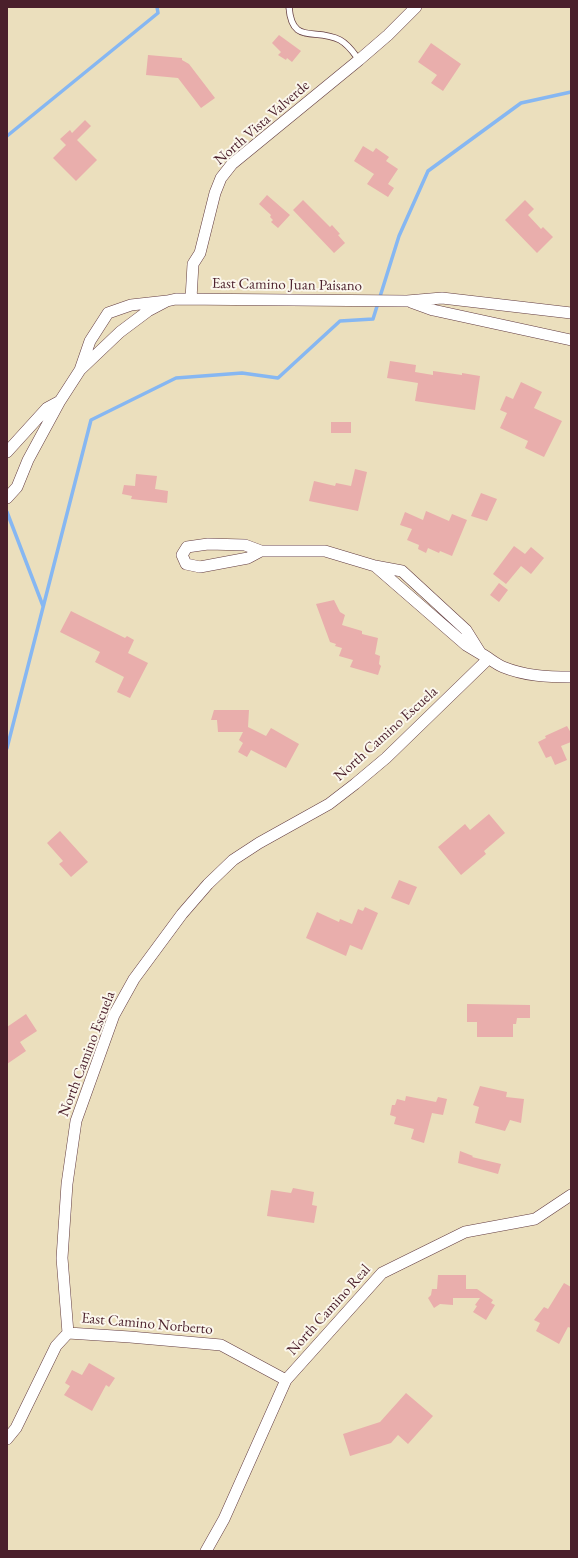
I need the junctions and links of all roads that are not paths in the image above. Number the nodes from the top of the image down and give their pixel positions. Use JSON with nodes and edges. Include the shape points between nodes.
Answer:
{"nodes":[{"id":1,"x":289,"y":7,"type":"edge"},
{"id":2,"x":416,"y":7,"type":"edge"},
{"id":3,"x":359,"y":60,"type":"junction"},
{"id":4,"x":191,"y":299,"type":"junction"},
{"id":5,"x":167,"y":301,"type":"junction"},
{"id":6,"x":407,"y":301,"type":"junction"},
{"id":7,"x":571,"y":313,"type":"edge"},
{"id":8,"x":571,"y":340,"type":"edge"},
{"id":9,"x":80,"y":370,"type":"junction"},
{"id":10,"x":60,"y":401,"type":"junction"},
{"id":11,"x":7,"y":452,"type":"edge"},
{"id":12,"x":7,"y":498,"type":"edge"},
{"id":13,"x":261,"y":551,"type":"junction"},
{"id":14,"x":485,"y":656,"type":"junction"},
{"id":15,"x":571,"y":677,"type":"edge"},
{"id":16,"x":571,"y":1195,"type":"edge"},
{"id":17,"x":68,"y":1333,"type":"junction"},
{"id":18,"x":286,"y":1380,"type":"junction"},
{"id":19,"x":7,"y":1439,"type":"edge"},
{"id":20,"x":206,"y":1551,"type":"edge"}],
"edges":[{"from":1,"to":3,"type":"lane","via":[[290,21],[297,29],[306,34],[324,35],[339,40],[352,49]]},
{"from":2,"to":3,"type":"street","name":"North Vista Valverde"},
{"from":3,"to":4,"type":"street","name":"North Vista Valverde","via":[[232,164],[221,178],[200,252],[193,264]]},
{"from":4,"to":5,"type":"street","name":"East Camino Juan Paisano"},
{"from":4,"to":6,"type":"street","name":"East Camino Juan Paisano"},
{"from":5,"to":9,"type":"street","name":"East Camino Juan Paisano","via":[[148,311],[120,332]]},
{"from":5,"to":9,"type":"street","name":"East Camino Juan Paisano","via":[[131,305],[108,313],[90,341]]},
{"from":6,"to":7,"type":"street","name":"East Camino Juan Paisano","via":[[442,298]]},
{"from":6,"to":8,"type":"street","name":"East Camino Juan Paisano","via":[[433,310]]},
{"from":9,"to":10,"type":"street","name":"East Camino Juan Paisano"},
{"from":10,"to":11,"type":"street","via":[[47,408]]},
{"from":10,"to":12,"type":"street","name":"East Camino Juan Paisano","via":[[28,460],[17,487]]},
{"from":13,"to":13,"type":"street","via":[[245,545],[208,544],[186,546],[182,555],[186,564],[200,567],[248,558]]},
{"from":13,"to":14,"type":"street","via":[[325,551],[375,566],[466,645]]},
{"from":14,"to":15,"type":"street","via":[[502,667],[518,672],[550,678]]},
{"from":14,"to":17,"type":"street","name":"North Camino Escuela","via":[[485,662],[412,734],[355,784],[329,804],[233,860],[182,914],[134,979],[114,1015],[76,1121],[67,1184],[62,1258]]},
{"from":16,"to":18,"type":"street","name":"North Camino Real","via":[[535,1219],[465,1232],[382,1273]]},
{"from":17,"to":18,"type":"street","name":"East Camino Norberto","via":[[221,1345]]},
{"from":17,"to":19,"type":"street","via":[[56,1346],[16,1428]]},
{"from":18,"to":20,"type":"street","name":"North Camino Real","via":[[224,1519]]}]}
